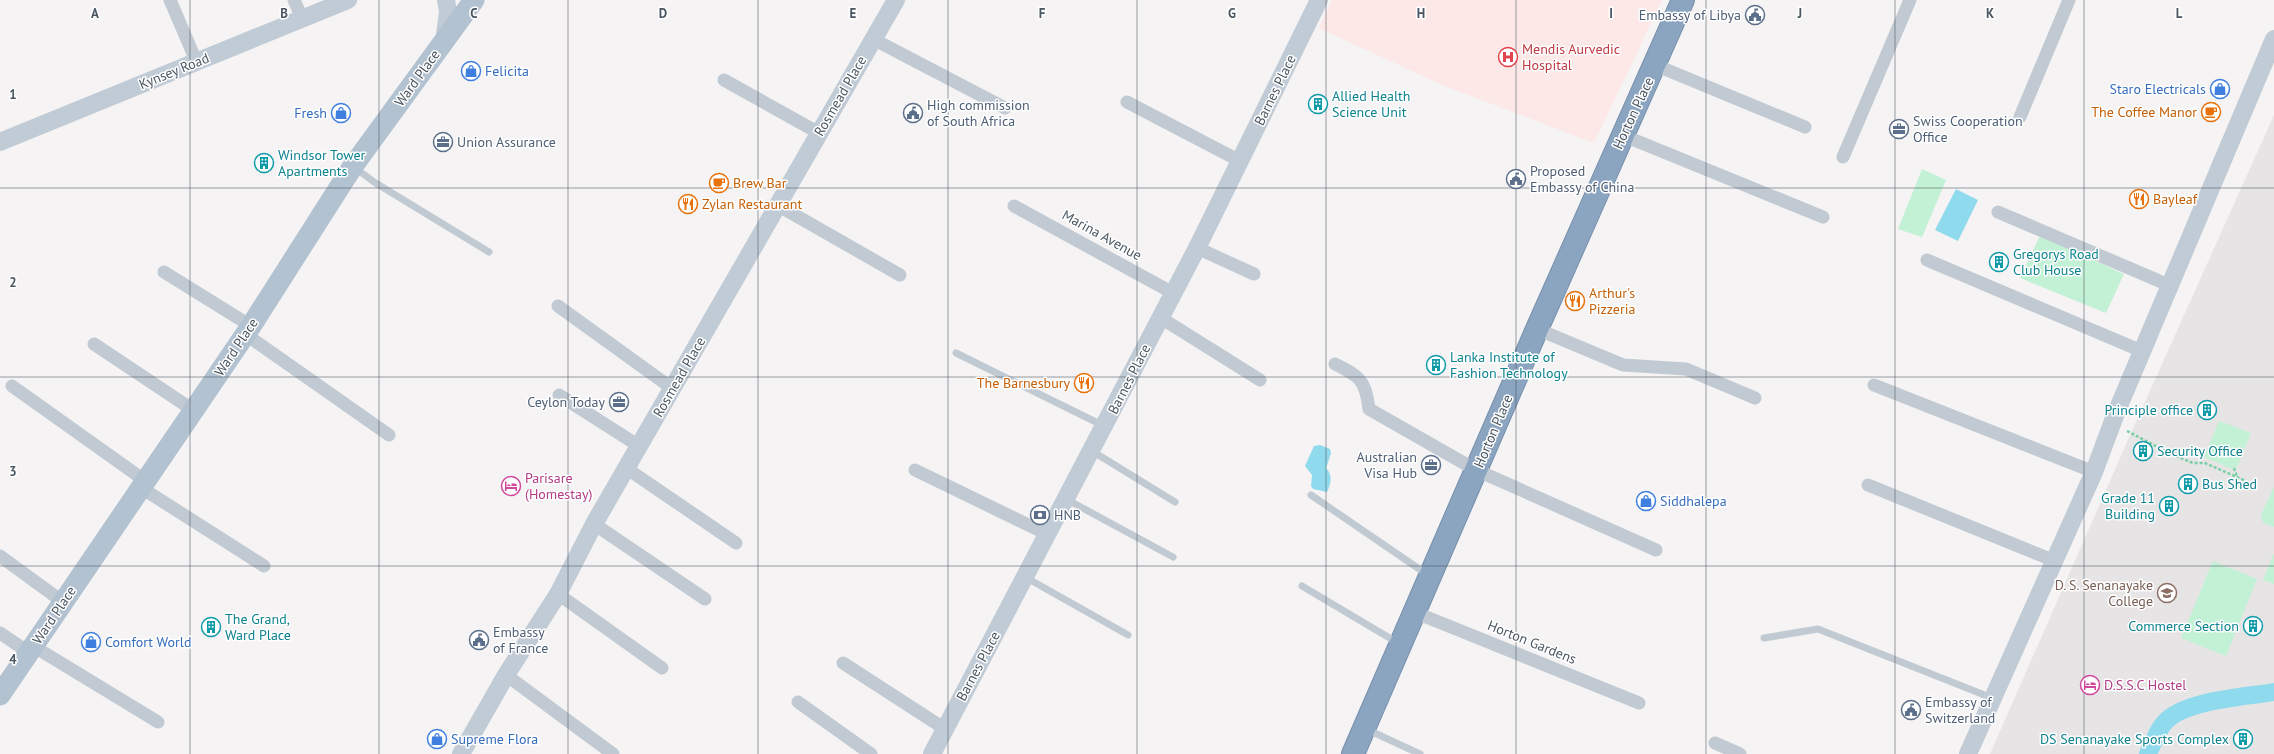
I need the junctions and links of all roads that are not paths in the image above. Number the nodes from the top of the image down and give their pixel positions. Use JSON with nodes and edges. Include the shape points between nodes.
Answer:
{"nodes":[{"id":1,"x":170,"y":0,"type":"edge"},
{"id":2,"x":294,"y":0,"type":"edge"},
{"id":3,"x":348,"y":0,"type":"edge"},
{"id":4,"x":446,"y":0,"type":"edge"},
{"id":5,"x":474,"y":0,"type":"edge"},
{"id":6,"x":896,"y":0,"type":"edge"},
{"id":7,"x":1319,"y":0,"type":"edge"},
{"id":8,"x":1683,"y":0,"type":"edge"},
{"id":9,"x":1910,"y":0,"type":"edge"},
{"id":10,"x":2069,"y":0,"type":"edge"},
{"id":11,"x":302,"y":18,"type":"junction"},
{"id":12,"x":873,"y":39,"type":"junction"},
{"id":13,"x":2274,"y":39,"type":"edge"},
{"id":14,"x":444,"y":42,"type":"junction"},
{"id":15,"x":196,"y":62,"type":"junction"},
{"id":16,"x":1655,"y":65,"type":"junction"},
{"id":17,"x":724,"y":80,"type":"dead end"},
{"id":18,"x":1127,"y":102,"type":"dead end"},
{"id":19,"x":1005,"y":108,"type":"dead end"},
{"id":20,"x":2020,"y":117,"type":"dead end"},
{"id":21,"x":1805,"y":126,"type":"dead end"},
{"id":22,"x":820,"y":133,"type":"junction"},
{"id":23,"x":1622,"y":135,"type":"junction"},
{"id":24,"x":0,"y":142,"type":"edge"},
{"id":25,"x":1843,"y":157,"type":"dead end"},
{"id":26,"x":1240,"y":162,"type":"junction"},
{"id":27,"x":353,"y":166,"type":"junction"},
{"id":28,"x":778,"y":206,"type":"junction"},
{"id":29,"x":1014,"y":206,"type":"dead end"},
{"id":30,"x":1998,"y":212,"type":"dead end"},
{"id":31,"x":1823,"y":217,"type":"dead end"},
{"id":32,"x":1197,"y":248,"type":"junction"},
{"id":33,"x":489,"y":252,"type":"dead end"},
{"id":34,"x":1927,"y":260,"type":"dead end"},
{"id":35,"x":164,"y":272,"type":"dead end"},
{"id":36,"x":1254,"y":274,"type":"dead end"},
{"id":37,"x":900,"y":275,"type":"dead end"},
{"id":38,"x":2171,"y":286,"type":"junction"},
{"id":39,"x":1174,"y":293,"type":"junction"},
{"id":40,"x":558,"y":306,"type":"dead end"},
{"id":41,"x":1161,"y":318,"type":"junction"},
{"id":42,"x":1537,"y":329,"type":"junction"},
{"id":43,"x":248,"y":330,"type":"junction"},
{"id":44,"x":94,"y":344,"type":"dead end"},
{"id":45,"x":2144,"y":352,"type":"junction"},
{"id":46,"x":956,"y":353,"type":"dead end"},
{"id":47,"x":1335,"y":364,"type":"dead end"},
{"id":48,"x":1260,"y":380,"type":"dead end"},
{"id":49,"x":1874,"y":385,"type":"dead end"},
{"id":50,"x":12,"y":386,"type":"dead end"},
{"id":51,"x":673,"y":389,"type":"junction"},
{"id":52,"x":559,"y":395,"type":"dead end"},
{"id":53,"x":1755,"y":398,"type":"dead end"},
{"id":54,"x":193,"y":410,"type":"junction"},
{"id":55,"x":1104,"y":426,"type":"junction"},
{"id":56,"x":389,"y":435,"type":"dead end"},
{"id":57,"x":639,"y":446,"type":"junction"},
{"id":58,"x":1091,"y":451,"type":"junction"},
{"id":59,"x":626,"y":468,"type":"junction"},
{"id":60,"x":915,"y":470,"type":"dead end"},
{"id":61,"x":1476,"y":470,"type":"junction"},
{"id":62,"x":2094,"y":472,"type":"junction"},
{"id":63,"x":142,"y":484,"type":"junction"},
{"id":64,"x":1868,"y":485,"type":"dead end"},
{"id":65,"x":1311,"y":495,"type":"dead end"},
{"id":66,"x":1066,"y":498,"type":"junction"},
{"id":67,"x":1175,"y":502,"type":"dead end"},
{"id":68,"x":594,"y":524,"type":"junction"},
{"id":69,"x":1047,"y":534,"type":"junction"},
{"id":70,"x":736,"y":543,"type":"dead end"},
{"id":71,"x":1656,"y":550,"type":"dead end"},
{"id":72,"x":0,"y":556,"type":"edge"},
{"id":73,"x":1173,"y":557,"type":"dead end"},
{"id":74,"x":2055,"y":561,"type":"junction"},
{"id":75,"x":264,"y":566,"type":"dead end"},
{"id":76,"x":1430,"y":576,"type":"junction"},
{"id":77,"x":1025,"y":577,"type":"junction"},
{"id":78,"x":1302,"y":586,"type":"dead end"},
{"id":79,"x":558,"y":594,"type":"junction"},
{"id":80,"x":705,"y":599,"type":"dead end"},
{"id":81,"x":63,"y":602,"type":"junction"},
{"id":82,"x":1414,"y":612,"type":"junction"},
{"id":83,"x":0,"y":633,"type":"edge"},
{"id":84,"x":1128,"y":635,"type":"dead end"},
{"id":85,"x":1764,"y":638,"type":"dead end"},
{"id":86,"x":1400,"y":644,"type":"junction"},
{"id":87,"x":31,"y":649,"type":"junction"},
{"id":88,"x":843,"y":663,"type":"dead end"},
{"id":89,"x":662,"y":668,"type":"dead end"},
{"id":90,"x":506,"y":675,"type":"junction"},
{"id":91,"x":0,"y":695,"type":"edge"},
{"id":92,"x":1992,"y":698,"type":"junction"},
{"id":93,"x":798,"y":702,"type":"dead end"},
{"id":94,"x":1639,"y":703,"type":"dead end"},
{"id":95,"x":158,"y":722,"type":"dead end"},
{"id":96,"x":945,"y":729,"type":"junction"},
{"id":97,"x":1364,"y":729,"type":"junction"},
{"id":98,"x":1715,"y":743,"type":"dead end"},
{"id":99,"x":461,"y":754,"type":"edge"},
{"id":100,"x":613,"y":754,"type":"edge"},
{"id":101,"x":871,"y":754,"type":"edge"},
{"id":102,"x":932,"y":754,"type":"edge"},
{"id":103,"x":1353,"y":754,"type":"edge"},
{"id":104,"x":1420,"y":754,"type":"edge"},
{"id":105,"x":1740,"y":754,"type":"edge"},
{"id":106,"x":1968,"y":754,"type":"edge"}],
"edges":[{"from":1,"to":15,"type":"street"},
{"from":2,"to":11,"type":"street"},
{"from":3,"to":11,"type":"street","name":"Kynsey Road"},
{"from":4,"to":14,"type":"street","via":[[448,12]]},
{"from":5,"to":14,"type":"main road","name":"Ward Place"},
{"from":6,"to":12,"type":"street","name":"Rosmead Place"},
{"from":7,"to":26,"type":"street","name":"Barnes Place"},
{"from":8,"to":16,"type":"highway","name":"Horton Place"},
{"from":9,"to":25,"type":"street"},
{"from":10,"to":20,"type":"street"},
{"from":11,"to":15,"type":"street","name":"Kynsey Road"},
{"from":12,"to":19,"type":"street"},
{"from":12,"to":22,"type":"street","name":"Rosmead Place"},
{"from":13,"to":38,"type":"street"},
{"from":14,"to":27,"type":"main road","name":"Ward Place"},
{"from":15,"to":24,"type":"street","name":"Kynsey Road"},
{"from":16,"to":21,"type":"street"},
{"from":16,"to":23,"type":"highway","name":"Horton Place"},
{"from":17,"to":22,"type":"street"},
{"from":18,"to":26,"type":"street"},
{"from":22,"to":28,"type":"street","name":"Rosmead Place"},
{"from":23,"to":31,"type":"street"},
{"from":23,"to":42,"type":"highway","name":"Horton Place"},
{"from":26,"to":32,"type":"street","name":"Barnes Place"},
{"from":27,"to":33,"type":"lane","via":[[374,182]]},
{"from":27,"to":43,"type":"main road","name":"Ward Place"},
{"from":28,"to":37,"type":"street"},
{"from":28,"to":51,"type":"street","name":"Rosmead Place"},
{"from":29,"to":39,"type":"street","name":"Marina Avenue"},
{"from":30,"to":38,"type":"street"},
{"from":32,"to":36,"type":"street"},
{"from":32,"to":39,"type":"street","name":"Barnes Place"},
{"from":34,"to":45,"type":"street"},
{"from":35,"to":43,"type":"street"},
{"from":38,"to":45,"type":"street"},
{"from":39,"to":41,"type":"street","name":"Barnes Place"},
{"from":40,"to":51,"type":"street"},
{"from":41,"to":48,"type":"street"},
{"from":41,"to":55,"type":"street","name":"Barnes Place"},
{"from":42,"to":53,"type":"street","via":[[1623,365],[1686,369]]},
{"from":42,"to":61,"type":"highway","name":"Horton Place"},
{"from":43,"to":54,"type":"main road","name":"Ward Place"},
{"from":43,"to":56,"type":"street"},
{"from":44,"to":54,"type":"street"},
{"from":45,"to":62,"type":"street"},
{"from":46,"to":55,"type":"lane"},
{"from":47,"to":61,"type":"street","via":[[1356,374],[1368,391],[1370,408]]},
{"from":49,"to":62,"type":"street"},
{"from":50,"to":63,"type":"street"},
{"from":51,"to":57,"type":"street","name":"Rosmead Place"},
{"from":52,"to":57,"type":"street"},
{"from":54,"to":63,"type":"main road","name":"Ward Place"},
{"from":55,"to":58,"type":"street","name":"Barnes Place"},
{"from":57,"to":59,"type":"street","name":"Rosmead Place"},
{"from":58,"to":66,"type":"street","name":"Barnes Place"},
{"from":58,"to":67,"type":"lane"},
{"from":59,"to":68,"type":"street","name":"Rosmead Place"},
{"from":59,"to":70,"type":"street"},
{"from":60,"to":69,"type":"street"},
{"from":61,"to":71,"type":"street"},
{"from":61,"to":76,"type":"highway","name":"Horton Place"},
{"from":62,"to":74,"type":"street"},
{"from":63,"to":75,"type":"street"},
{"from":63,"to":81,"type":"main road","name":"Ward Place"},
{"from":64,"to":74,"type":"street"},
{"from":65,"to":76,"type":"lane"},
{"from":66,"to":69,"type":"street","name":"Barnes Place"},
{"from":66,"to":73,"type":"lane"},
{"from":68,"to":79,"type":"street","name":"Rosmead Place"},
{"from":68,"to":80,"type":"street"},
{"from":69,"to":77,"type":"street","name":"Barnes Place"},
{"from":72,"to":81,"type":"street"},
{"from":74,"to":92,"type":"street"},
{"from":76,"to":82,"type":"highway","name":"Horton Place"},
{"from":77,"to":84,"type":"lane"},
{"from":77,"to":96,"type":"street","name":"Barnes Place"},
{"from":78,"to":86,"type":"lane"},
{"from":79,"to":89,"type":"street"},
{"from":79,"to":90,"type":"street","name":"Rosmead Place"},
{"from":81,"to":87,"type":"main road","name":"Ward Place"},
{"from":82,"to":86,"type":"highway","name":"Horton Place"},
{"from":82,"to":94,"type":"street","name":"Horton Gardens"},
{"from":83,"to":87,"type":"street"},
{"from":85,"to":92,"type":"lane","via":[[1818,629]]},
{"from":86,"to":97,"type":"highway","name":"Horton Place"},
{"from":87,"to":91,"type":"main road","name":"Ward Place"},
{"from":87,"to":95,"type":"street"},
{"from":88,"to":96,"type":"street"},
{"from":90,"to":99,"type":"street","name":"Rosmead Place"},
{"from":90,"to":100,"type":"street"},
{"from":92,"to":106,"type":"street"},
{"from":93,"to":101,"type":"street"},
{"from":96,"to":102,"type":"street","name":"Barnes Place"},
{"from":97,"to":103,"type":"highway","name":"Horton Place"},
{"from":97,"to":104,"type":"lane"},
{"from":98,"to":105,"type":"street"}]}
